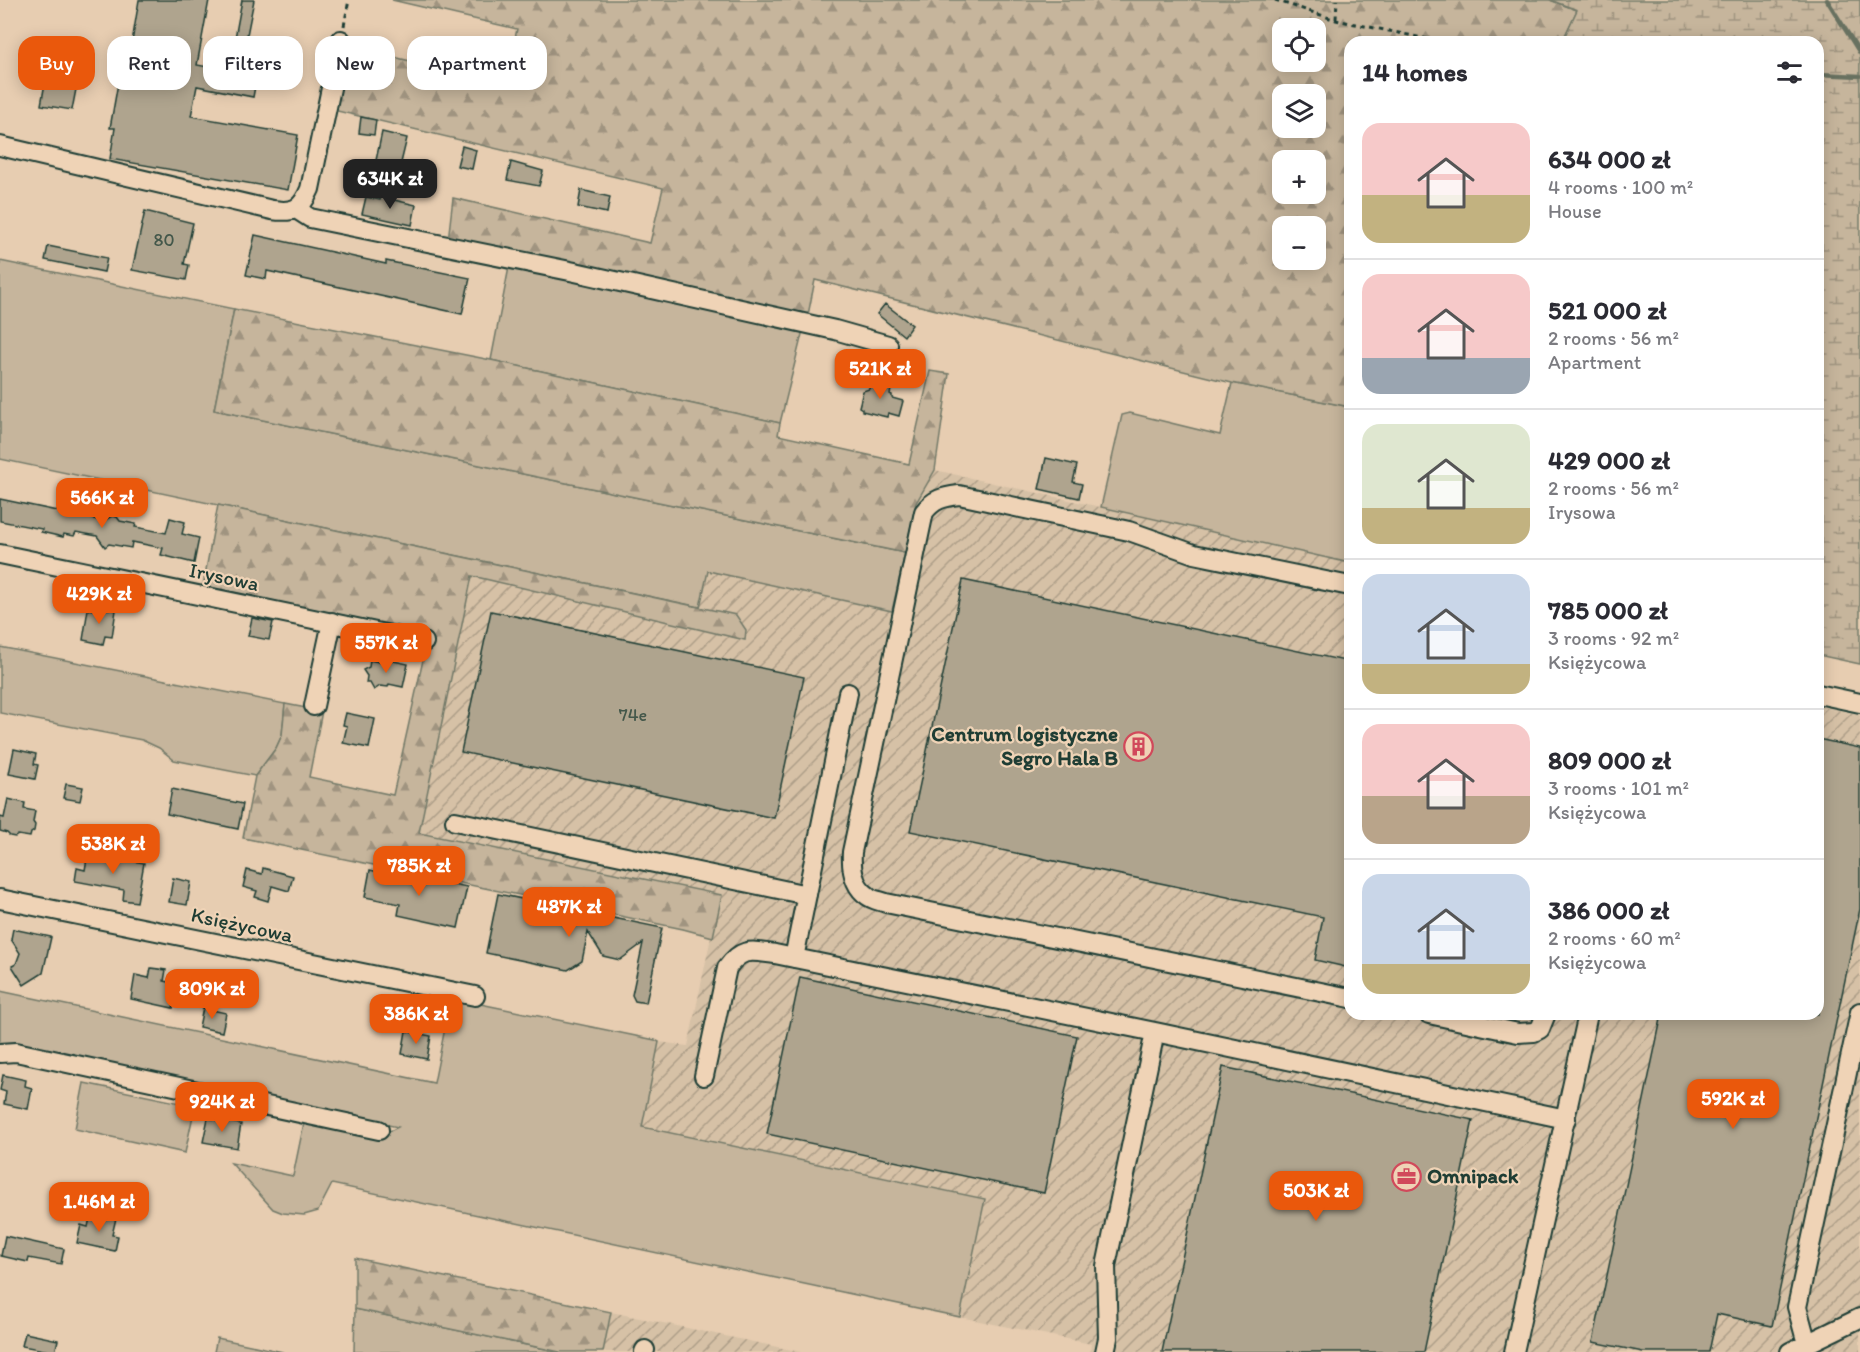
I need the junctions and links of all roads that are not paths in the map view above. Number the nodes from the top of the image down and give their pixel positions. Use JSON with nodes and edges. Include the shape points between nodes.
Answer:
{"nodes":[{"id":1,"x":331,"y":90,"type":"edge"},
{"id":2,"x":0,"y":146,"type":"edge"},
{"id":3,"x":296,"y":209,"type":"junction"},
{"id":4,"x":888,"y":345,"type":"dead end"},
{"id":5,"x":0,"y":554,"type":"edge"},
{"id":6,"x":1344,"y":585,"type":"edge"},
{"id":7,"x":332,"y":622,"type":"junction"},
{"id":8,"x":424,"y":642,"type":"dead end"},
{"id":9,"x":848,"y":693,"type":"dead end"},
{"id":10,"x":1824,"y":695,"type":"edge"},
{"id":11,"x":1860,"y":704,"type":"edge"},
{"id":12,"x":314,"y":706,"type":"dead end"},
{"id":13,"x":455,"y":821,"type":"dead end"},
{"id":14,"x":807,"y":895,"type":"junction"},
{"id":15,"x":0,"y":899,"type":"edge"},
{"id":16,"x":794,"y":958,"type":"junction"},
{"id":17,"x":475,"y":996,"type":"dead end"},
{"id":18,"x":1344,"y":997,"type":"edge"},
{"id":19,"x":1860,"y":1012,"type":"edge"},
{"id":20,"x":1457,"y":1020,"type":"edge"},
{"id":21,"x":1544,"y":1020,"type":"edge"},
{"id":22,"x":1587,"y":1020,"type":"edge"},
{"id":23,"x":1155,"y":1032,"type":"junction"},
{"id":24,"x":0,"y":1053,"type":"edge"},
{"id":25,"x":704,"y":1076,"type":"dead end"},
{"id":26,"x":1566,"y":1119,"type":"junction"},
{"id":27,"x":379,"y":1130,"type":"dead end"},
{"id":28,"x":1860,"y":1318,"type":"edge"},
{"id":29,"x":1807,"y":1344,"type":"junction"},
{"id":30,"x":1105,"y":1352,"type":"edge"},
{"id":31,"x":1514,"y":1352,"type":"edge"},
{"id":32,"x":1790,"y":1352,"type":"edge"}],
"edges":[{"from":1,"to":3,"type":"street","via":[[310,189]]},
{"from":2,"to":3,"type":"street","via":[[272,210]]},
{"from":3,"to":4,"type":"street","via":[[310,218],[575,272]]},
{"from":5,"to":7,"type":"street","name":"Irysowa"},
{"from":6,"to":18,"type":"street","via":[[1194,554],[1129,531],[959,495],[930,504],[924,512],[851,867],[853,877],[868,896],[886,903]]},
{"from":7,"to":8,"type":"street","name":"Irysowa"},
{"from":7,"to":12,"type":"street"},
{"from":9,"to":14,"type":"street"},
{"from":10,"to":11,"type":"street"},
{"from":13,"to":14,"type":"street"},
{"from":14,"to":16,"type":"street"},
{"from":15,"to":17,"type":"street","name":"Księżycowa"},
{"from":16,"to":23,"type":"street"},
{"from":16,"to":25,"type":"street","via":[[747,951],[732,961],[725,975]]},
{"from":19,"to":29,"type":"street","via":[[1797,1306]]},
{"from":20,"to":21,"type":"street","via":[[1518,1033],[1540,1029]]},
{"from":22,"to":26,"type":"street"},
{"from":23,"to":26,"type":"street"},
{"from":23,"to":30,"type":"street","via":[[1106,1266]]},
{"from":24,"to":27,"type":"street","via":[[16,1052]]},
{"from":26,"to":31,"type":"street"},
{"from":28,"to":29,"type":"street"},
{"from":29,"to":32,"type":"street"}]}
